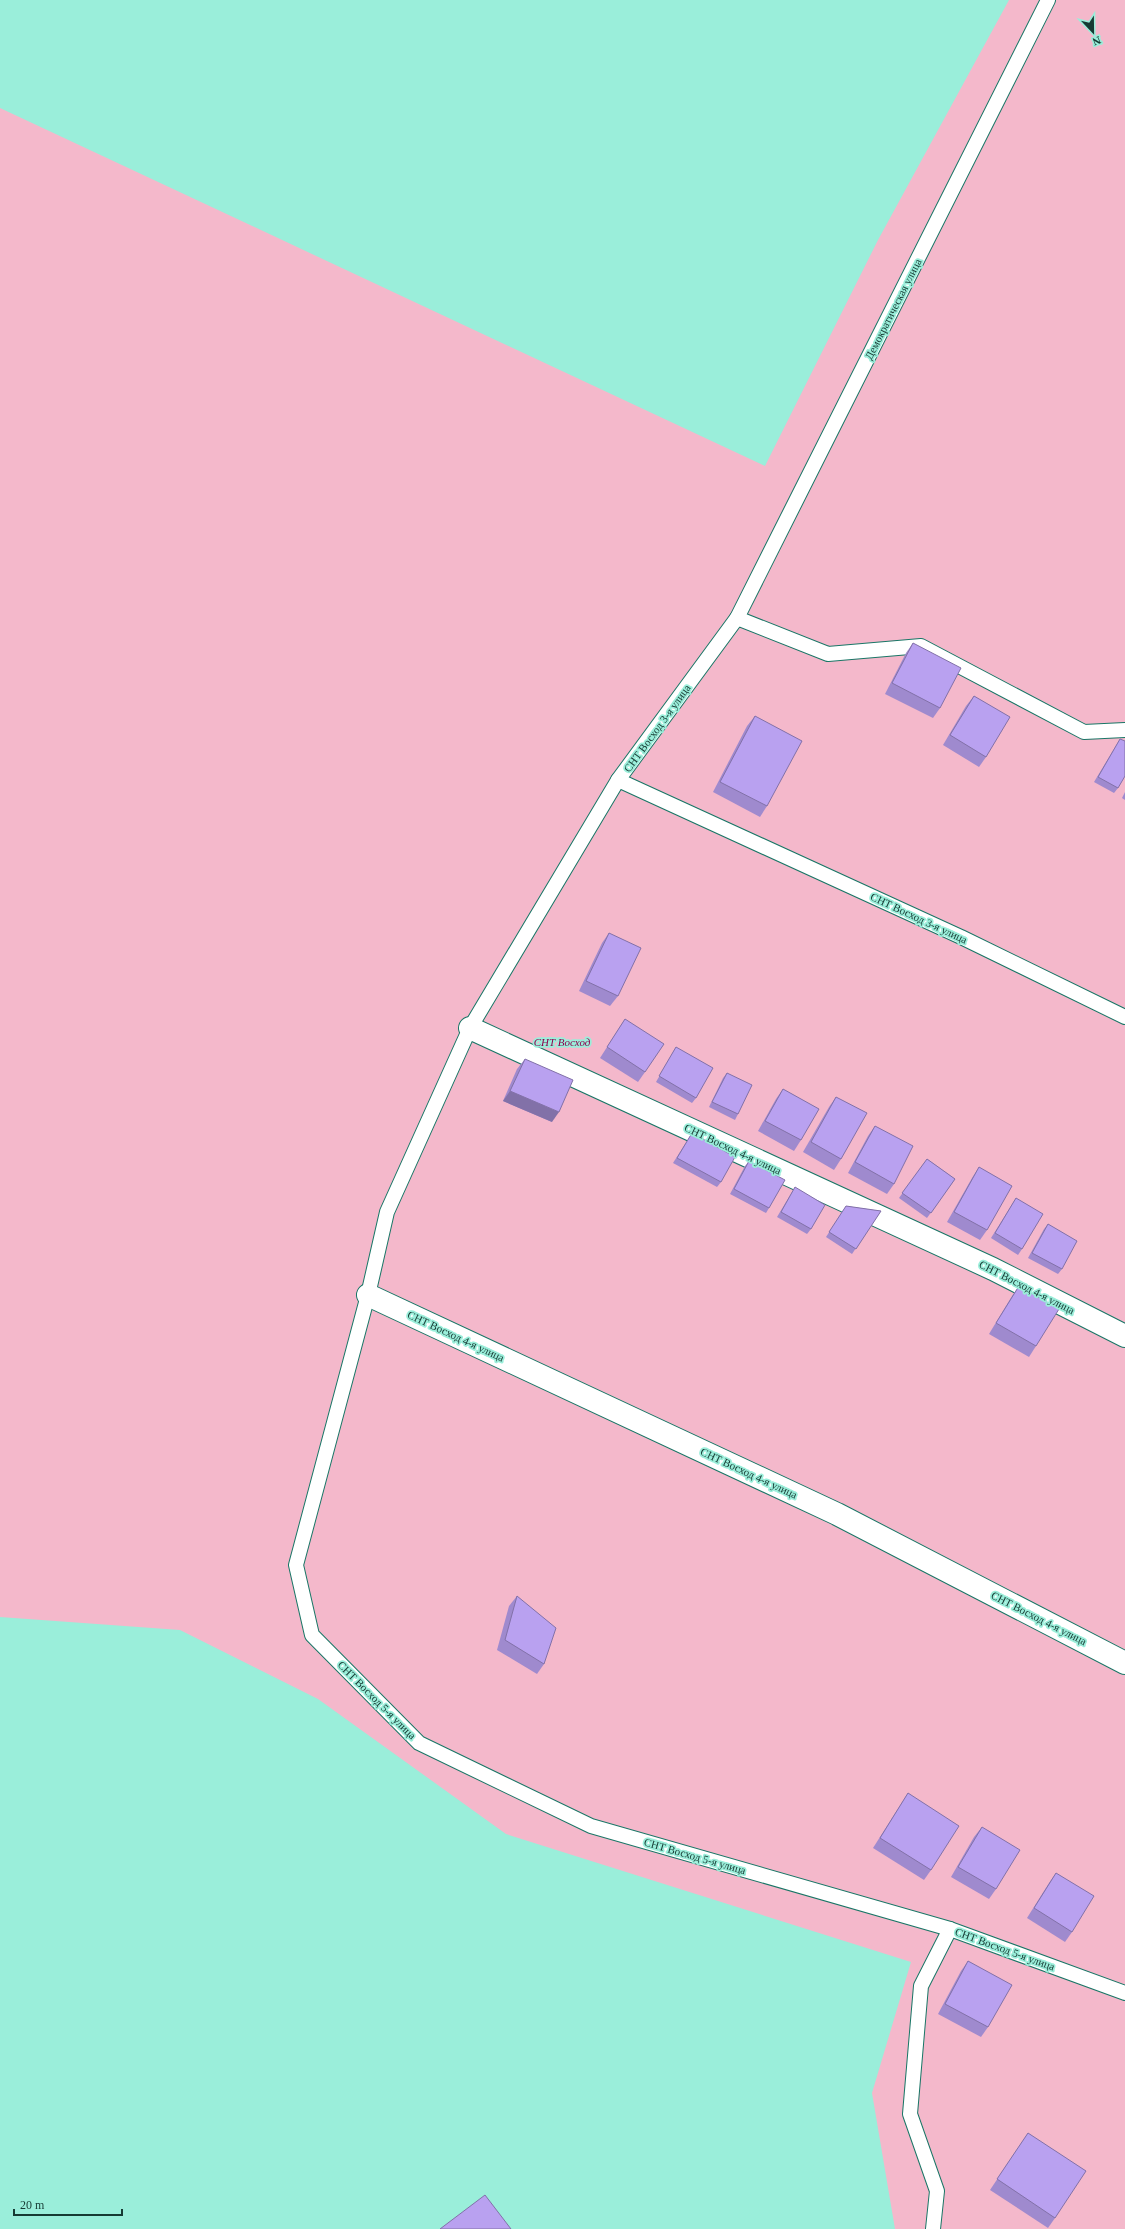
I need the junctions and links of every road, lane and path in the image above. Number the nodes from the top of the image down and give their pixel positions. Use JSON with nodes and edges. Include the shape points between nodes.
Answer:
{"nodes":[{"id":1,"x":1048,"y":0,"type":"edge"},
{"id":2,"x":737,"y":618,"type":"junction"},
{"id":3,"x":1125,"y":730,"type":"edge"},
{"id":4,"x":618,"y":780,"type":"junction"},
{"id":5,"x":1125,"y":1017,"type":"edge"},
{"id":6,"x":470,"y":1028,"type":"junction"},
{"id":7,"x":368,"y":1295,"type":"junction"},
{"id":8,"x":1125,"y":1336,"type":"edge"},
{"id":9,"x":1125,"y":1663,"type":"edge"},
{"id":10,"x":950,"y":1929,"type":"junction"},
{"id":11,"x":1125,"y":1993,"type":"edge"},
{"id":12,"x":934,"y":2229,"type":"edge"}],
"edges":[{"from":1,"to":2,"type":"lane","name":"Демократическая улица"},
{"from":2,"to":3,"type":"lane","via":[[828,654],[922,646],[1084,732]]},
{"from":2,"to":4,"type":"lane","name":"СНТ Восход 3-я улица"},
{"from":4,"to":5,"type":"lane","name":"СНТ Восход 3-я улица","via":[[960,937]]},
{"from":4,"to":6,"type":"lane"},
{"from":6,"to":7,"type":"lane","via":[[387,1212]]},
{"from":6,"to":8,"type":"street","name":"СНТ Восход 4-я улица","via":[[993,1269]]},
{"from":7,"to":9,"type":"street","name":"СНТ Восход 4-я улица","via":[[837,1514]]},
{"from":7,"to":10,"type":"lane","name":"СНТ Восход 5-я улица","via":[[296,1565],[312,1635],[420,1743],[591,1826]]},
{"from":10,"to":11,"type":"lane","name":"СНТ Восход 5-я улица"},
{"from":10,"to":12,"type":"lane","via":[[921,1986],[910,2114],[937,2191]]}]}
